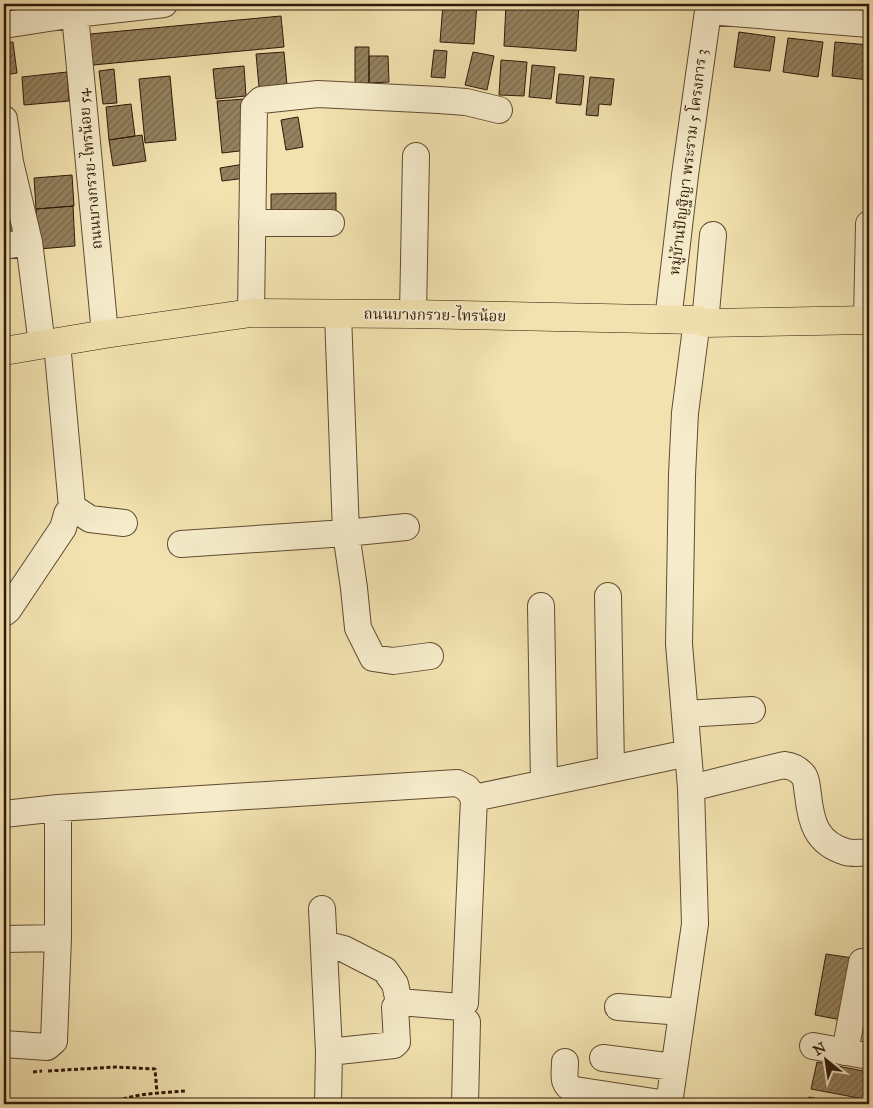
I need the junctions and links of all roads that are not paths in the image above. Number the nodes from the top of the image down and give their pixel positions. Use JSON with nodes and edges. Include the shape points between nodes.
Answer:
{"nodes":[{"id":1,"x":164,"y":4,"type":"edge"},
{"id":2,"x":708,"y":7,"type":"edge"},
{"id":3,"x":74,"y":9,"type":"edge"},
{"id":4,"x":832,"y":12,"type":"edge"},
{"id":5,"x":869,"y":24,"type":"edge"},
{"id":6,"x":4,"y":25,"type":"edge"},
{"id":7,"x":499,"y":110,"type":"dead end"},
{"id":8,"x":4,"y":119,"type":"edge"},
{"id":9,"x":416,"y":156,"type":"dead end"},
{"id":10,"x":252,"y":223,"type":"junction"},
{"id":11,"x":331,"y":223,"type":"dead end"},
{"id":12,"x":869,"y":224,"type":"edge"},
{"id":13,"x":713,"y":235,"type":"dead end"},
{"id":14,"x":29,"y":242,"type":"junction"},
{"id":15,"x":4,"y":246,"type":"edge"},
{"id":16,"x":251,"y":313,"type":"junction"},
{"id":17,"x":338,"y":314,"type":"junction"},
{"id":18,"x":413,"y":314,"type":"junction"},
{"id":19,"x":668,"y":320,"type":"junction"},
{"id":20,"x":868,"y":320,"type":"edge"},
{"id":21,"x":701,"y":321,"type":"junction"},
{"id":22,"x":105,"y":334,"type":"junction"},
{"id":23,"x":49,"y":344,"type":"junction"},
{"id":24,"x":4,"y":350,"type":"edge"},
{"id":25,"x":72,"y":507,"type":"junction"},
{"id":26,"x":124,"y":523,"type":"dead end"},
{"id":27,"x":406,"y":527,"type":"dead end"},
{"id":28,"x":346,"y":533,"type":"junction"},
{"id":29,"x":181,"y":544,"type":"dead end"},
{"id":30,"x":608,"y":596,"type":"dead end"},
{"id":31,"x":541,"y":606,"type":"dead end"},
{"id":32,"x":4,"y":613,"type":"edge"},
{"id":33,"x":430,"y":656,"type":"dead end"},
{"id":34,"x":752,"y":710,"type":"dead end"},
{"id":35,"x":685,"y":714,"type":"junction"},
{"id":36,"x":688,"y":753,"type":"junction"},
{"id":37,"x":611,"y":768,"type":"junction"},
{"id":38,"x":544,"y":782,"type":"junction"},
{"id":39,"x":691,"y":788,"type":"junction"},
{"id":40,"x":474,"y":798,"type":"junction"},
{"id":41,"x":58,"y":808,"type":"junction"},
{"id":42,"x":4,"y":814,"type":"edge"},
{"id":43,"x":869,"y":852,"type":"edge"},
{"id":44,"x":322,"y":909,"type":"dead end"},
{"id":45,"x":58,"y":938,"type":"junction"},
{"id":46,"x":4,"y":939,"type":"edge"},
{"id":47,"x":324,"y":944,"type":"junction"},
{"id":48,"x":862,"y":962,"type":"dead end"},
{"id":49,"x":399,"y":1002,"type":"junction"},
{"id":50,"x":618,"y":1007,"type":"dead end"},
{"id":51,"x":682,"y":1012,"type":"junction"},
{"id":52,"x":467,"y":1022,"type":"dead end"},
{"id":53,"x":4,"y":1044,"type":"edge"},
{"id":54,"x":812,"y":1046,"type":"dead end"},
{"id":55,"x":329,"y":1052,"type":"junction"},
{"id":56,"x":857,"y":1054,"type":"edge"},
{"id":57,"x":603,"y":1058,"type":"dead end"},
{"id":58,"x":565,"y":1062,"type":"dead end"},
{"id":59,"x":674,"y":1067,"type":"junction"},
{"id":60,"x":328,"y":1104,"type":"edge"},
{"id":61,"x":465,"y":1104,"type":"edge"},
{"id":62,"x":668,"y":1104,"type":"edge"}],
"edges":[{"from":1,"to":3,"type":"street"},
{"from":2,"to":4,"type":"street"},
{"from":2,"to":19,"type":"street","name":"หมู่บ้านปัญฐิญา พระราม 5 โครงการ 3"},
{"from":3,"to":6,"type":"street"},
{"from":3,"to":22,"type":"street","name":"ถนนบางกรวย-ไทรน้อย 54"},
{"from":4,"to":5,"type":"street"},
{"from":7,"to":10,"type":"street","via":[[466,102],[318,94],[261,100],[254,107]]},
{"from":8,"to":14,"type":"street","via":[[10,162]]},
{"from":9,"to":18,"type":"street"},
{"from":10,"to":11,"type":"street"},
{"from":10,"to":16,"type":"street"},
{"from":12,"to":20,"type":"street"},
{"from":13,"to":21,"type":"street"},
{"from":14,"to":15,"type":"street"},
{"from":14,"to":23,"type":"street"},
{"from":16,"to":17,"type":"main road","name":"ถนนบางกรวย-ไทรน้อย"},
{"from":16,"to":22,"type":"main road","name":"ถนนบางกรวย-ไทรน้อย"},
{"from":17,"to":18,"type":"main road","name":"ถนนบางกรวย-ไทรน้อย"},
{"from":17,"to":28,"type":"street"},
{"from":18,"to":19,"type":"main road","name":"ถนนบางกรวย-ไทรน้อย"},
{"from":19,"to":21,"type":"main road","name":"ถนนบางกรวย-ไทรน้อย"},
{"from":20,"to":21,"type":"main road","name":"ถนนบางกรวย-ไทรน้อย"},
{"from":21,"to":35,"type":"street","via":[[685,413],[682,475],[679,644]]},
{"from":22,"to":23,"type":"main road","name":"ถนนบางกรวย-ไทรน้อย"},
{"from":23,"to":24,"type":"main road","name":"ถนนบางกรวย-ไทรน้อย"},
{"from":23,"to":25,"type":"street"},
{"from":25,"to":26,"type":"street","via":[[90,519]]},
{"from":25,"to":32,"type":"street","via":[[63,528]]},
{"from":27,"to":28,"type":"street"},
{"from":28,"to":29,"type":"street"},
{"from":28,"to":33,"type":"street","via":[[358,628],[373,658],[393,660]]},
{"from":30,"to":37,"type":"street"},
{"from":31,"to":38,"type":"street"},
{"from":34,"to":35,"type":"street"},
{"from":35,"to":36,"type":"street"},
{"from":36,"to":37,"type":"street"},
{"from":36,"to":39,"type":"street"},
{"from":37,"to":38,"type":"street"},
{"from":38,"to":40,"type":"street"},
{"from":39,"to":43,"type":"street","via":[[784,765],[792,766],[805,778],[815,829],[825,841],[848,852]]},
{"from":39,"to":51,"type":"street","via":[[695,924]]},
{"from":40,"to":41,"type":"street","via":[[467,788],[457,783]]},
{"from":40,"to":49,"type":"street","via":[[465,1003],[460,1007]]},
{"from":41,"to":42,"type":"street"},
{"from":41,"to":45,"type":"street"},
{"from":44,"to":47,"type":"street"},
{"from":45,"to":46,"type":"street"},
{"from":45,"to":53,"type":"street","via":[[54,1041],[47,1047]]},
{"from":47,"to":49,"type":"street","via":[[344,948],[384,970],[395,984]]},
{"from":47,"to":55,"type":"street"},
{"from":48,"to":56,"type":"street"},
{"from":49,"to":55,"type":"street","via":[[395,1007],[397,1042],[394,1045]]},
{"from":50,"to":51,"type":"street"},
{"from":51,"to":59,"type":"street"},
{"from":52,"to":61,"type":"street"},
{"from":54,"to":56,"type":"street"},
{"from":55,"to":60,"type":"street"},
{"from":57,"to":59,"type":"street"},
{"from":58,"to":62,"type":"street","via":[[567,1087]]},
{"from":59,"to":62,"type":"street"}]}
